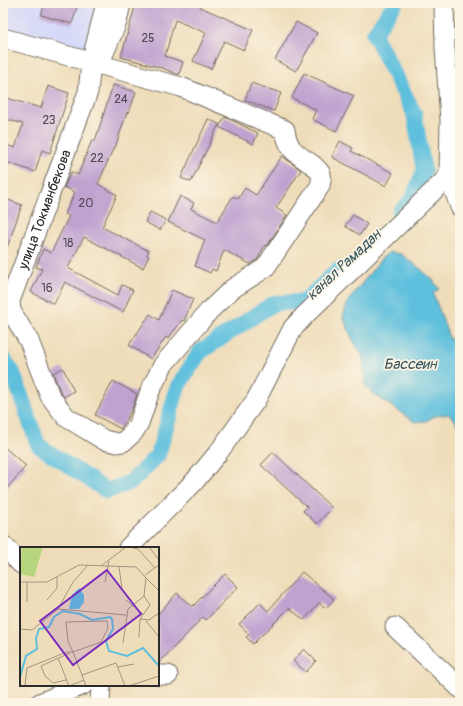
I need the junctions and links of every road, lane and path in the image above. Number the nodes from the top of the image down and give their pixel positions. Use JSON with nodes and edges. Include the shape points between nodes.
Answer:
{"nodes":[{"id":1,"x":106,"y":3,"type":"edge"},
{"id":2,"x":121,"y":3,"type":"edge"},
{"id":3,"x":444,"y":3,"type":"edge"},
{"id":4,"x":3,"y":38,"type":"edge"},
{"id":5,"x":93,"y":56,"type":"junction"},
{"id":6,"x":449,"y":176,"type":"junction"},
{"id":7,"x":460,"y":207,"type":"edge"},
{"id":8,"x":3,"y":545,"type":"edge"},
{"id":9,"x":129,"y":547,"type":"edge"},
{"id":10,"x":20,"y":563,"type":"edge"},
{"id":11,"x":395,"y":627,"type":"dead end"},
{"id":12,"x":81,"y":686,"type":"edge"},
{"id":13,"x":101,"y":686,"type":"edge"},
{"id":14,"x":460,"y":688,"type":"edge"},
{"id":15,"x":40,"y":703,"type":"edge"},
{"id":16,"x":100,"y":703,"type":"edge"}],
"edges":[{"from":1,"to":5,"type":"street"},
{"from":2,"to":5,"type":"street","via":[[117,22],[104,53]]},
{"from":3,"to":6,"type":"street","via":[[450,120]]},
{"from":4,"to":5,"type":"street","name":"улица Токманбекова"},
{"from":5,"to":5,"type":"street","name":"улица Токманбекова","via":[[181,87],[285,130],[289,146],[297,155],[319,170],[322,176],[320,186],[265,268],[232,289],[187,335],[163,365],[150,391],[139,424],[133,433],[117,444],[104,440],[66,417],[50,396],[29,341],[11,311],[10,301],[88,92]]},
{"from":6,"to":7,"type":"street"},
{"from":6,"to":9,"type":"street","via":[[293,328],[256,400],[218,453],[194,482]]},
{"from":8,"to":10,"type":"street"},
{"from":11,"to":14,"type":"street"},
{"from":12,"to":15,"type":"street"},
{"from":13,"to":16,"type":"street"}]}
